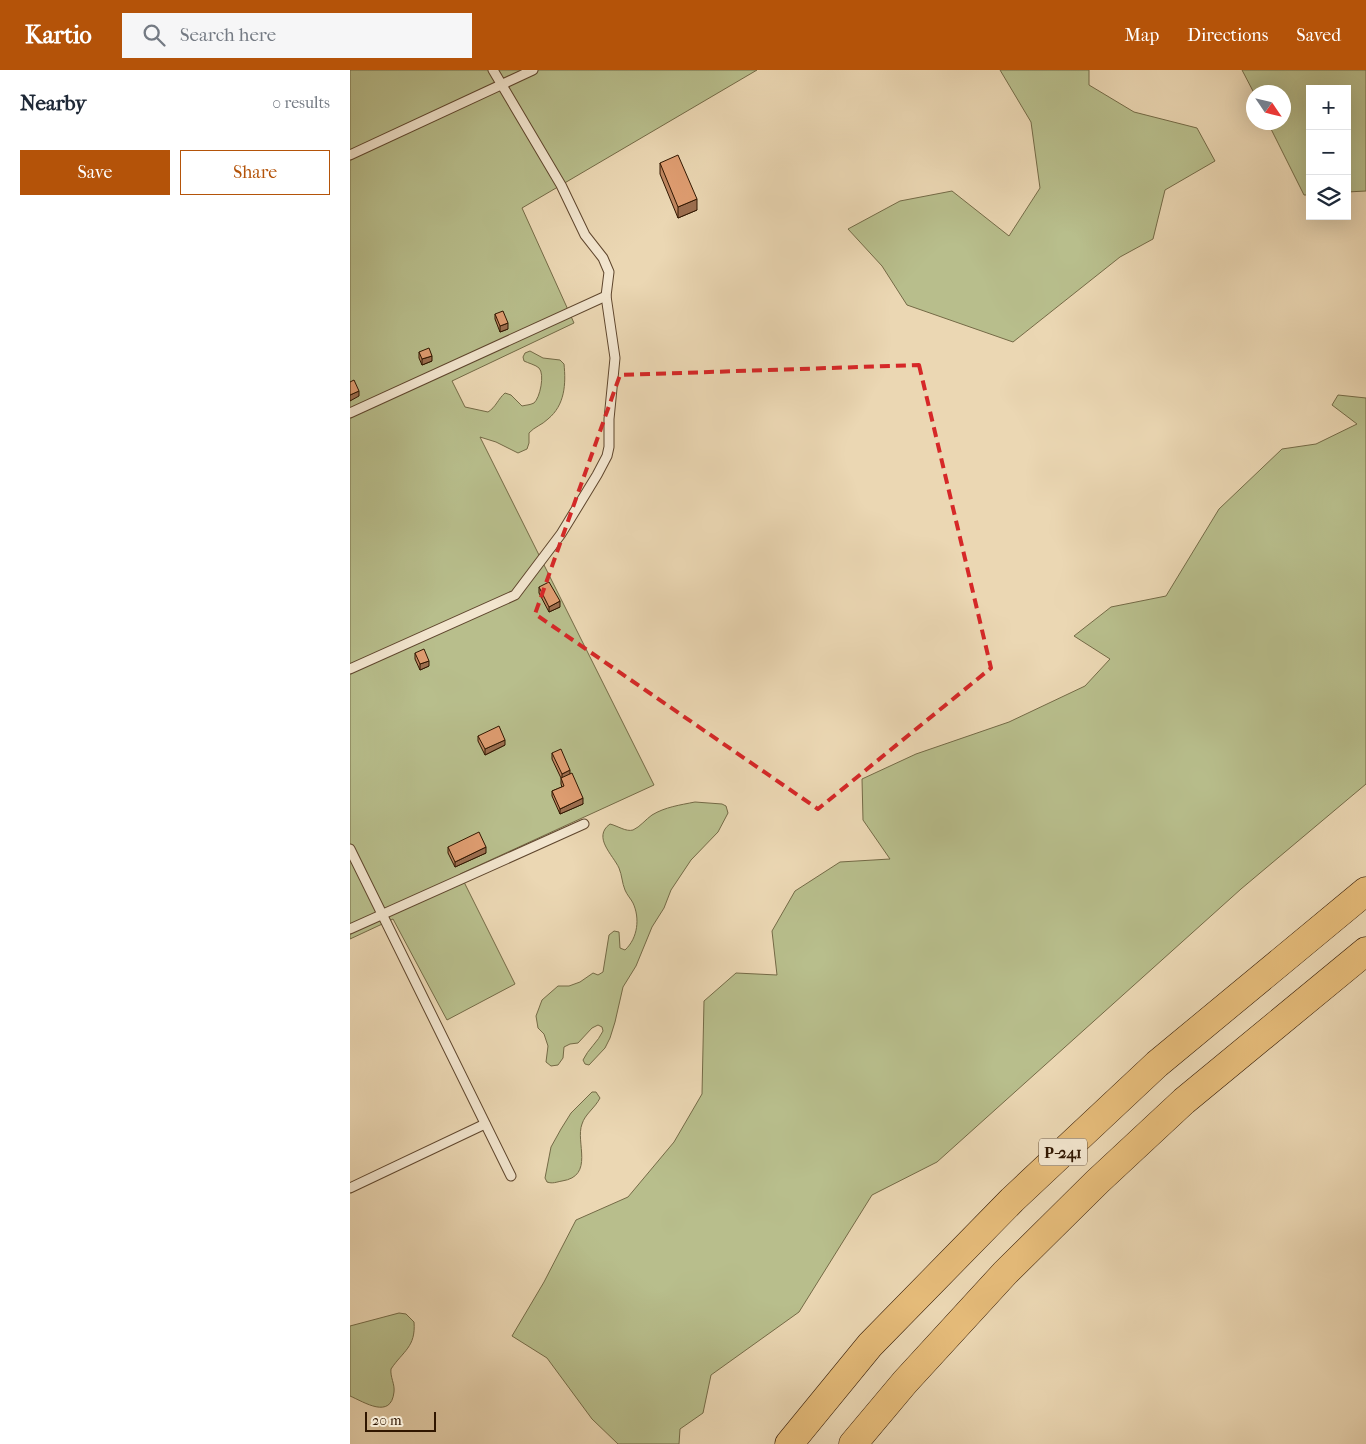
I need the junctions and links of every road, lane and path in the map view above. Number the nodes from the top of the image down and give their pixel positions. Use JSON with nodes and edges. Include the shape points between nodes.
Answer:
{"nodes":[{"id":1,"x":493,"y":70,"type":"edge"},
{"id":2,"x":533,"y":70,"type":"edge"},
{"id":3,"x":501,"y":85,"type":"junction"},
{"id":4,"x":350,"y":155,"type":"edge"},
{"id":5,"x":606,"y":296,"type":"junction"},
{"id":6,"x":350,"y":414,"type":"edge"},
{"id":7,"x":350,"y":668,"type":"edge"},
{"id":8,"x":584,"y":824,"type":"dead end"},
{"id":9,"x":350,"y":849,"type":"edge"},
{"id":10,"x":1366,"y":891,"type":"edge"},
{"id":11,"x":382,"y":914,"type":"junction"},
{"id":12,"x":350,"y":929,"type":"edge"},
{"id":13,"x":1366,"y":951,"type":"edge"},
{"id":14,"x":485,"y":1124,"type":"junction"},
{"id":15,"x":511,"y":1176,"type":"dead end"},
{"id":16,"x":350,"y":1188,"type":"edge"},
{"id":17,"x":789,"y":1444,"type":"edge"},
{"id":18,"x":853,"y":1444,"type":"edge"}],
"edges":[{"from":1,"to":3,"type":"lane"},
{"from":2,"to":3,"type":"lane"},
{"from":3,"to":4,"type":"lane"},
{"from":3,"to":5,"type":"lane","via":[[561,185],[585,235],[603,258],[609,272]]},
{"from":5,"to":6,"type":"lane"},
{"from":5,"to":7,"type":"lane","via":[[615,358],[609,419],[610,447],[562,534],[515,595]]},
{"from":8,"to":11,"type":"lane"},
{"from":9,"to":11,"type":"lane"},
{"from":10,"to":17,"type":"highway","number":"Р-241","via":[[1158,1064],[1012,1200],[870,1345]]},
{"from":11,"to":12,"type":"lane"},
{"from":11,"to":14,"type":"lane"},
{"from":13,"to":18,"type":"highway","number":"Р-241","via":[[1184,1101],[1097,1182],[1005,1273]]},
{"from":14,"to":15,"type":"lane"},
{"from":14,"to":16,"type":"lane"}]}
